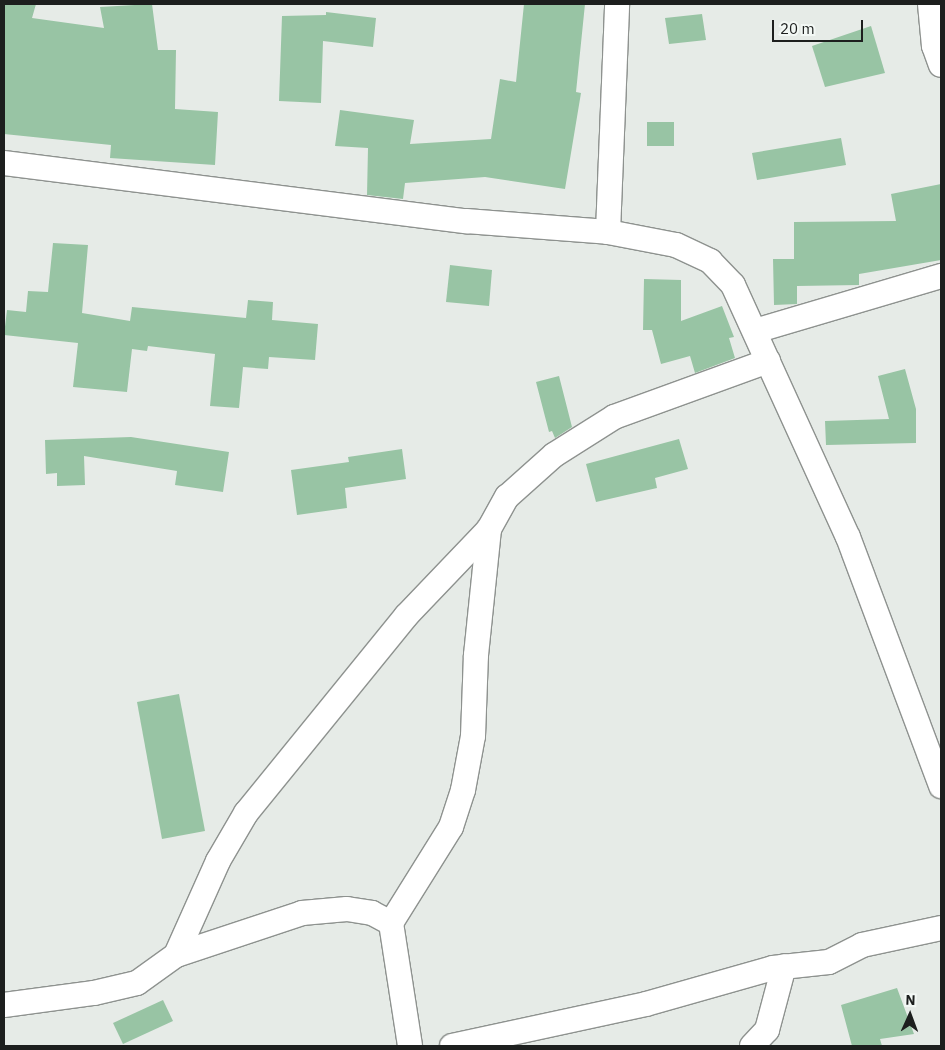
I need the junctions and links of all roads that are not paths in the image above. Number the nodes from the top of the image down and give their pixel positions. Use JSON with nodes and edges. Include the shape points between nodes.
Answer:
{"nodes":[{"id":1,"x":617,"y":4,"type":"edge"},
{"id":2,"x":930,"y":4,"type":"edge"},
{"id":3,"x":941,"y":65,"type":"edge"},
{"id":4,"x":4,"y":163,"type":"edge"},
{"id":5,"x":608,"y":232,"type":"junction"},
{"id":6,"x":941,"y":276,"type":"edge"},
{"id":7,"x":755,"y":331,"type":"junction"},
{"id":8,"x":768,"y":361,"type":"junction"},
{"id":9,"x":489,"y":529,"type":"junction"},
{"id":10,"x":941,"y":786,"type":"edge"},
{"id":11,"x":390,"y":923,"type":"junction"},
{"id":12,"x":940,"y":930,"type":"edge"},
{"id":13,"x":176,"y":956,"type":"junction"},
{"id":14,"x":784,"y":966,"type":"junction"},
{"id":15,"x":4,"y":1005,"type":"edge"},
{"id":16,"x":410,"y":1046,"type":"edge"},
{"id":17,"x":452,"y":1046,"type":"edge"},
{"id":18,"x":752,"y":1046,"type":"edge"}],
"edges":[{"from":1,"to":5,"type":"street"},
{"from":2,"to":3,"type":"street","via":[[934,46]]},
{"from":4,"to":5,"type":"street","via":[[466,221]]},
{"from":5,"to":7,"type":"street","via":[[676,245],[710,261],[733,285]]},
{"from":6,"to":7,"type":"street"},
{"from":7,"to":8,"type":"street"},
{"from":8,"to":9,"type":"street","via":[[614,417],[554,455],[507,496]]},
{"from":8,"to":10,"type":"street","via":[[848,537]]},
{"from":9,"to":11,"type":"street","via":[[473,736],[463,790],[451,827]]},
{"from":9,"to":13,"type":"street","via":[[406,616],[246,813],[218,861]]},
{"from":11,"to":13,"type":"street","via":[[372,913],[347,908],[302,914]]},
{"from":11,"to":16,"type":"street"},
{"from":12,"to":14,"type":"street","via":[[862,945],[829,962]]},
{"from":13,"to":15,"type":"street","via":[[137,983],[94,994]]},
{"from":14,"to":17,"type":"street","via":[[646,1004]]},
{"from":14,"to":18,"type":"street","via":[[767,1030]]}]}
